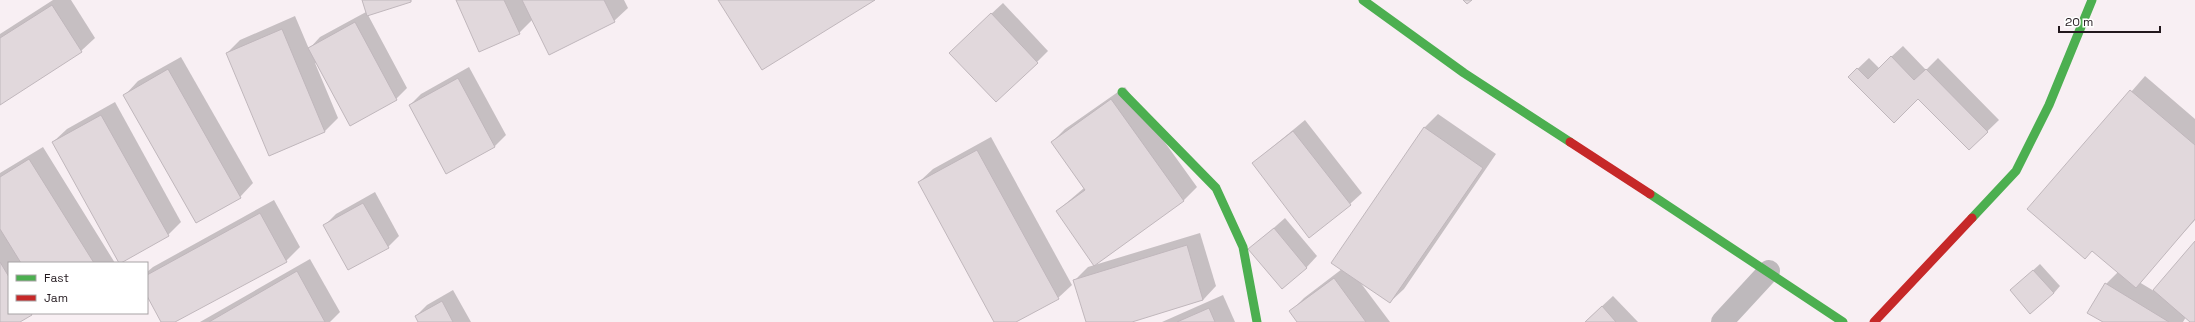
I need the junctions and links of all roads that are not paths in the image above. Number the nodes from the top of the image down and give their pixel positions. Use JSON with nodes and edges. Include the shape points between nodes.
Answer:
{"nodes":[{"id":1,"x":1363,"y":0,"type":"edge"},
{"id":2,"x":2092,"y":0,"type":"edge"},
{"id":3,"x":1122,"y":92,"type":"dead end"},
{"id":4,"x":1768,"y":271,"type":"junction"},
{"id":5,"x":1257,"y":322,"type":"edge"},
{"id":6,"x":1722,"y":322,"type":"edge"},
{"id":7,"x":1843,"y":322,"type":"edge"},
{"id":8,"x":1874,"y":322,"type":"edge"}],
"edges":[{"from":1,"to":4,"type":"street","via":[[1464,73]]},
{"from":2,"to":8,"type":"street","via":[[2049,105],[2016,171]]},
{"from":3,"to":5,"type":"street","via":[[1216,188],[1243,247]]},
{"from":4,"to":6,"type":"street"},
{"from":4,"to":7,"type":"street"}]}
